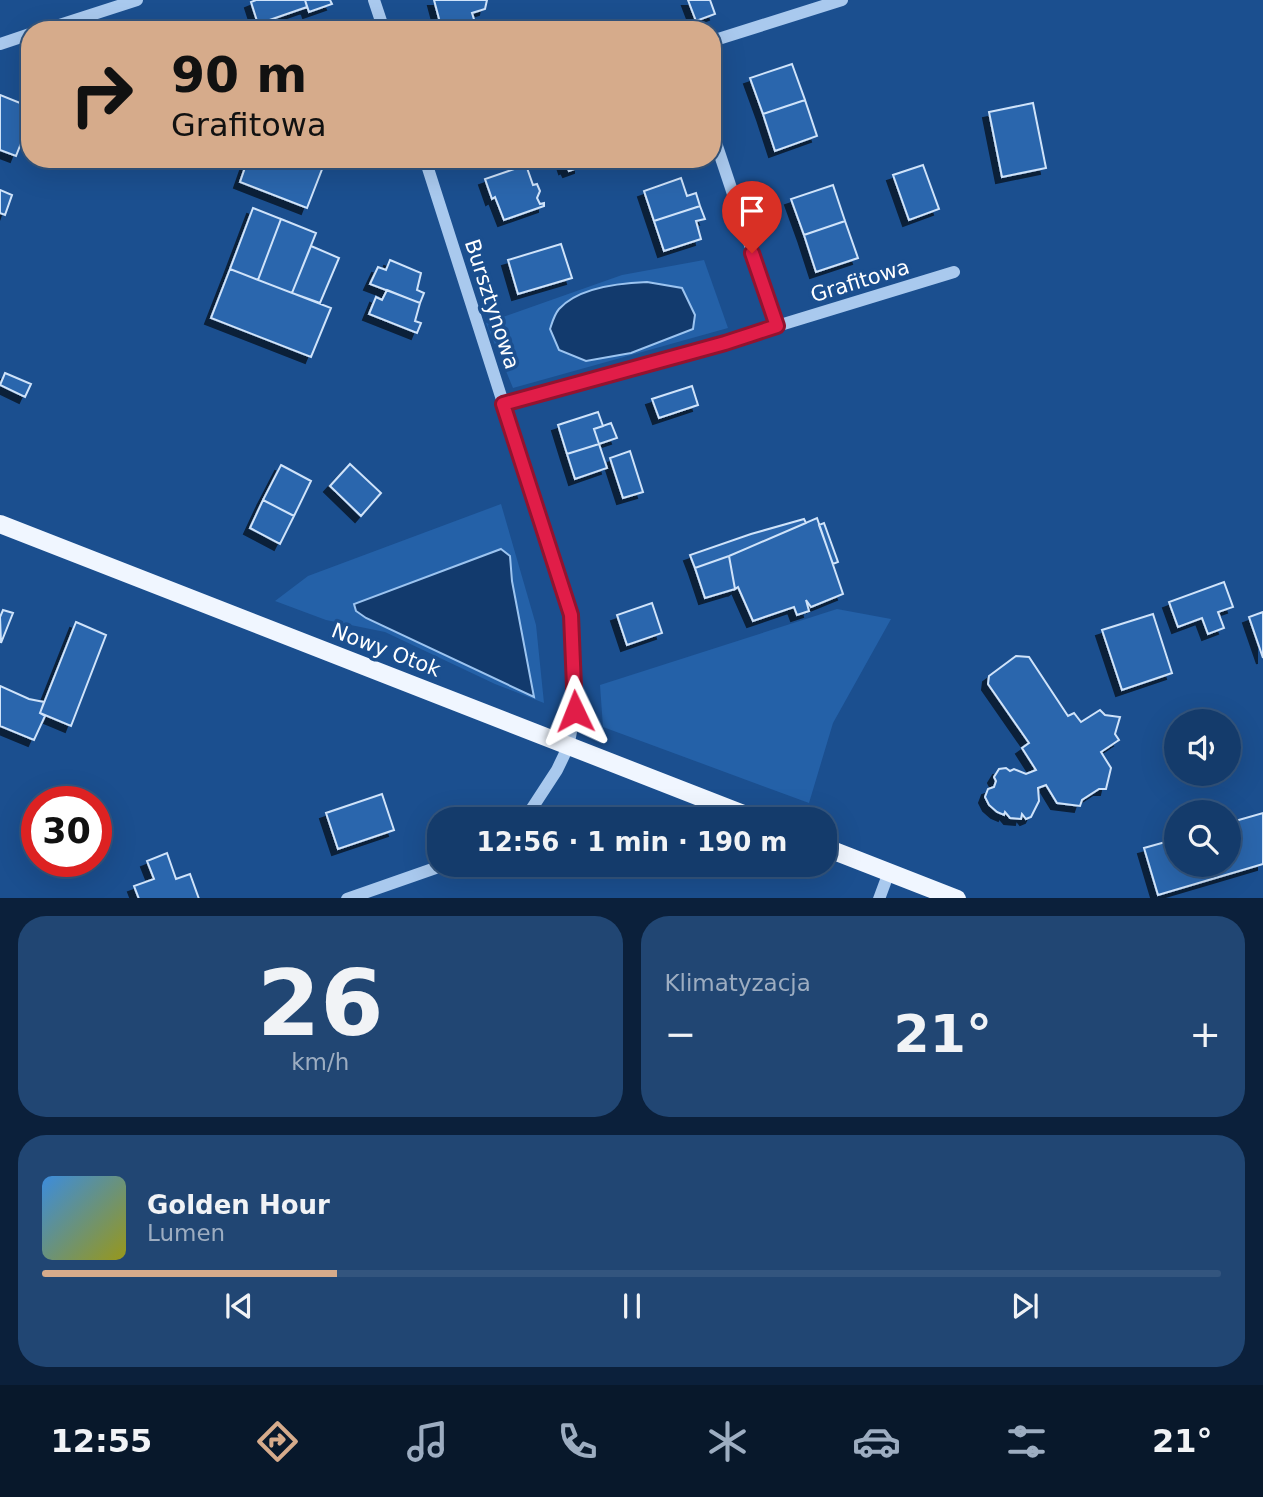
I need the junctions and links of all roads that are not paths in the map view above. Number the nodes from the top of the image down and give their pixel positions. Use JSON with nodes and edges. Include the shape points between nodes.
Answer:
{"nodes":[{"id":1,"x":137,"y":0,"type":"edge"},
{"id":2,"x":374,"y":0,"type":"edge"},
{"id":3,"x":842,"y":0,"type":"edge"},
{"id":4,"x":72,"y":21,"type":"edge"},
{"id":5,"x":381,"y":21,"type":"edge"},
{"id":6,"x":21,"y":37,"type":"edge"},
{"id":7,"x":721,"y":38,"type":"edge"},
{"id":8,"x":0,"y":44,"type":"edge"},
{"id":9,"x":721,"y":158,"type":"edge"},
{"id":10,"x":428,"y":168,"type":"edge"},
{"id":11,"x":954,"y":272,"type":"dead end"},
{"id":12,"x":777,"y":326,"type":"junction"},
{"id":13,"x":503,"y":404,"type":"junction"},
{"id":14,"x":0,"y":524,"type":"edge"},
{"id":15,"x":568,"y":747,"type":"junction"},
{"id":16,"x":533,"y":807,"type":"edge"},
{"id":17,"x":725,"y":807,"type":"edge"},
{"id":18,"x":837,"y":852,"type":"edge"},
{"id":19,"x":427,"y":871,"type":"edge"},
{"id":20,"x":889,"y":872,"type":"junction"},
{"id":21,"x":347,"y":898,"type":"edge"},
{"id":22,"x":878,"y":898,"type":"edge"},
{"id":23,"x":957,"y":898,"type":"edge"}],
"edges":[{"from":1,"to":4,"type":"street"},
{"from":2,"to":5,"type":"street"},
{"from":3,"to":7,"type":"street"},
{"from":6,"to":8,"type":"street"},
{"from":9,"to":12,"type":"street"},
{"from":10,"to":13,"type":"street","name":"Bursztynowa"},
{"from":11,"to":12,"type":"street","name":"Grafitowa"},
{"from":12,"to":13,"type":"street","name":"Grafitowa"},
{"from":13,"to":15,"type":"street","name":"Bursztynowa","via":[[571,615],[575,711]]},
{"from":14,"to":15,"type":"main road","name":"Nowy Otok"},
{"from":15,"to":16,"type":"street","name":"Bursztynowa"},
{"from":15,"to":17,"type":"main road","name":"Nowy Otok"},
{"from":18,"to":20,"type":"main road"},
{"from":19,"to":21,"type":"street"},
{"from":20,"to":22,"type":"street"},
{"from":20,"to":23,"type":"main road"}]}
